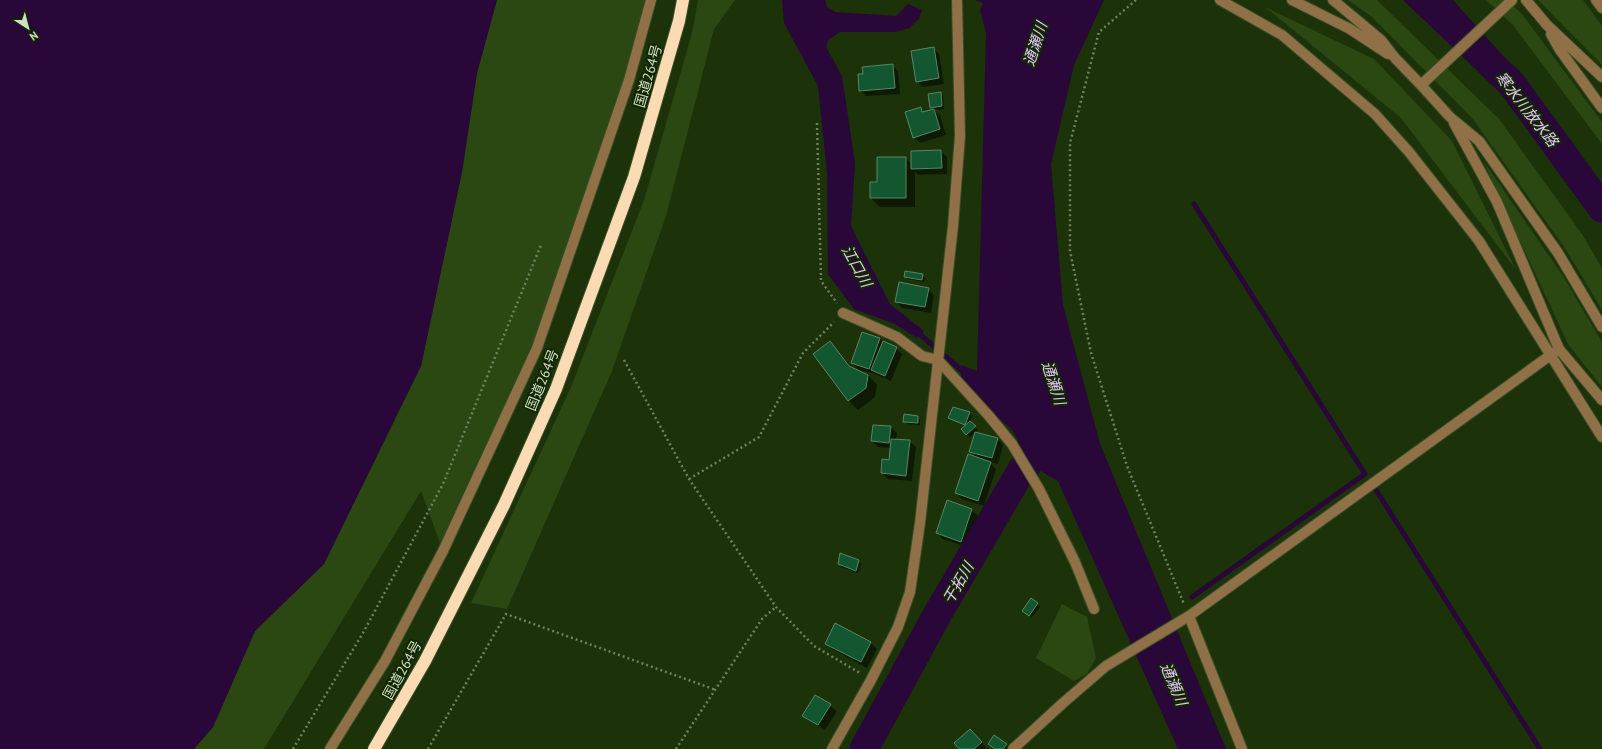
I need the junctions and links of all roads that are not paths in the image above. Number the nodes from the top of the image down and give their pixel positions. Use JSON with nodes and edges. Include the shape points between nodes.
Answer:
{"nodes":[{"id":1,"x":651,"y":0,"type":"edge"},
{"id":2,"x":683,"y":0,"type":"edge"},
{"id":3,"x":957,"y":0,"type":"edge"},
{"id":4,"x":1220,"y":0,"type":"edge"},
{"id":5,"x":1292,"y":0,"type":"edge"},
{"id":6,"x":1333,"y":0,"type":"edge"},
{"id":7,"x":1512,"y":0,"type":"edge"},
{"id":8,"x":1526,"y":0,"type":"edge"},
{"id":9,"x":1596,"y":0,"type":"edge"},
{"id":10,"x":1602,"y":8,"type":"edge"},
{"id":11,"x":1547,"y":25,"type":"junction"},
{"id":12,"x":1395,"y":58,"type":"junction"},
{"id":13,"x":1602,"y":77,"type":"edge"},
{"id":14,"x":1423,"y":83,"type":"junction"},
{"id":15,"x":1602,"y":108,"type":"edge"},
{"id":16,"x":1450,"y":117,"type":"junction"},
{"id":17,"x":843,"y":313,"type":"road end"},
{"id":18,"x":1602,"y":327,"type":"edge"},
{"id":19,"x":1555,"y":352,"type":"junction"},
{"id":20,"x":938,"y":360,"type":"junction"},
{"id":21,"x":1602,"y":400,"type":"edge"},
{"id":22,"x":1602,"y":437,"type":"edge"},
{"id":23,"x":1094,"y":609,"type":"dead end"},
{"id":24,"x":1187,"y":617,"type":"junction"},
{"id":25,"x":330,"y":749,"type":"edge"},
{"id":26,"x":374,"y":749,"type":"edge"},
{"id":27,"x":832,"y":749,"type":"edge"},
{"id":28,"x":1012,"y":749,"type":"edge"},
{"id":29,"x":1242,"y":749,"type":"edge"}],
"edges":[{"from":1,"to":25,"type":"street","via":[[629,80],[537,348],[443,551],[385,661]]},
{"from":2,"to":26,"type":"highway","name":"国道264号","via":[[634,177],[556,388],[504,505],[425,661]]},
{"from":3,"to":20,"type":"street","via":[[960,136]]},
{"from":4,"to":19,"type":"street","via":[[1282,35],[1380,120],[1409,152],[1478,241]]},
{"from":5,"to":12,"type":"street","via":[[1350,29]]},
{"from":6,"to":12,"type":"street","via":[[1381,40]]},
{"from":7,"to":14,"type":"street"},
{"from":8,"to":11,"type":"street"},
{"from":9,"to":10,"type":"street"},
{"from":11,"to":13,"type":"street"},
{"from":11,"to":15,"type":"street","via":[[1560,50]]},
{"from":12,"to":14,"type":"street"},
{"from":14,"to":16,"type":"street"},
{"from":16,"to":18,"type":"street","via":[[1479,142],[1558,253]]},
{"from":16,"to":19,"type":"street","via":[[1497,202]]},
{"from":17,"to":20,"type":"street","via":[[897,337],[922,356]]},
{"from":19,"to":21,"type":"street"},
{"from":19,"to":22,"type":"street"},
{"from":19,"to":24,"type":"street"},
{"from":20,"to":23,"type":"street","via":[[1012,444],[1039,489],[1075,562]]},
{"from":20,"to":27,"type":"street","via":[[910,592],[898,627]]},
{"from":24,"to":28,"type":"street","via":[[1106,666]]},
{"from":24,"to":29,"type":"street"}]}
